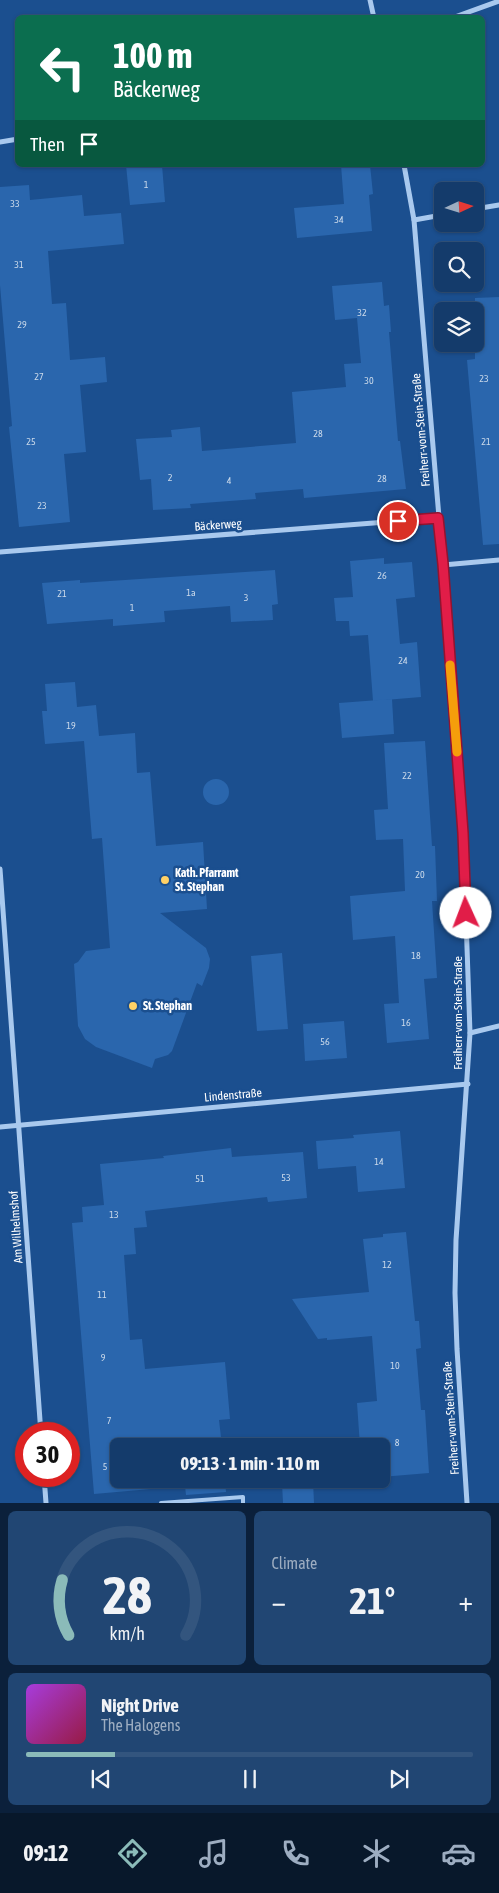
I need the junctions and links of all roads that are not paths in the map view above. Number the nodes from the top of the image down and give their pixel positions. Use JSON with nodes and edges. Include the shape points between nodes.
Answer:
{"nodes":[{"id":1,"x":370,"y":0,"type":"edge"},
{"id":2,"x":499,"y":1,"type":"edge"},
{"id":3,"x":373,"y":15,"type":"edge"},
{"id":4,"x":460,"y":15,"type":"edge"},
{"id":5,"x":15,"y":140,"type":"edge"},
{"id":6,"x":0,"y":142,"type":"edge"},
{"id":7,"x":404,"y":167,"type":"edge"},
{"id":8,"x":499,"y":205,"type":"edge"},
{"id":9,"x":484,"y":208,"type":"edge"},
{"id":10,"x":434,"y":216,"type":"edge"},
{"id":11,"x":414,"y":220,"type":"junction"},
{"id":12,"x":438,"y":518,"type":"junction"},
{"id":13,"x":0,"y":552,"type":"edge"},
{"id":14,"x":499,"y":560,"type":"edge"},
{"id":15,"x":443,"y":564,"type":"junction"},
{"id":16,"x":0,"y":869,"type":"edge"},
{"id":17,"x":499,"y":1026,"type":"edge"},
{"id":18,"x":470,"y":1033,"type":"junction"},
{"id":19,"x":468,"y":1084,"type":"junction"},
{"id":20,"x":18,"y":1124,"type":"junction"},
{"id":21,"x":0,"y":1127,"type":"edge"},
{"id":22,"x":40,"y":1422,"type":"edge"},
{"id":23,"x":45,"y":1487,"type":"edge"},
{"id":24,"x":46,"y":1503,"type":"edge"},
{"id":25,"x":161,"y":1503,"type":"edge"},
{"id":26,"x":244,"y":1503,"type":"edge"},
{"id":27,"x":467,"y":1503,"type":"edge"}],
"edges":[{"from":1,"to":3,"type":"street"},
{"from":2,"to":4,"type":"street"},
{"from":5,"to":6,"type":"street"},
{"from":7,"to":11,"type":"street","name":"Freiherr-vom-Stein-Straße"},
{"from":8,"to":9,"type":"street"},
{"from":10,"to":11,"type":"street"},
{"from":11,"to":12,"type":"street","name":"Freiherr-vom-Stein-Straße"},
{"from":12,"to":13,"type":"street","name":"Bäckerweg"},
{"from":12,"to":15,"type":"street","name":"Freiherr-vom-Stein-Straße"},
{"from":14,"to":15,"type":"street"},
{"from":15,"to":18,"type":"street","name":"Freiherr-vom-Stein-Straße","via":[[463,833]]},
{"from":16,"to":20,"type":"street","name":"Am Wilhelmshof"},
{"from":17,"to":18,"type":"street"},
{"from":18,"to":19,"type":"street","name":"Freiherr-vom-Stein-Straße"},
{"from":19,"to":20,"type":"street","name":"Lindenstraße"},
{"from":19,"to":27,"type":"street","name":"Freiherr-vom-Stein-Straße","via":[[455,1293]]},
{"from":20,"to":21,"type":"street","name":"Lindenstraße"},
{"from":20,"to":22,"type":"street","name":"Am Wilhelmshof"},
{"from":23,"to":24,"type":"street"},
{"from":25,"to":26,"type":"lane","via":[[243,1497]]}]}
